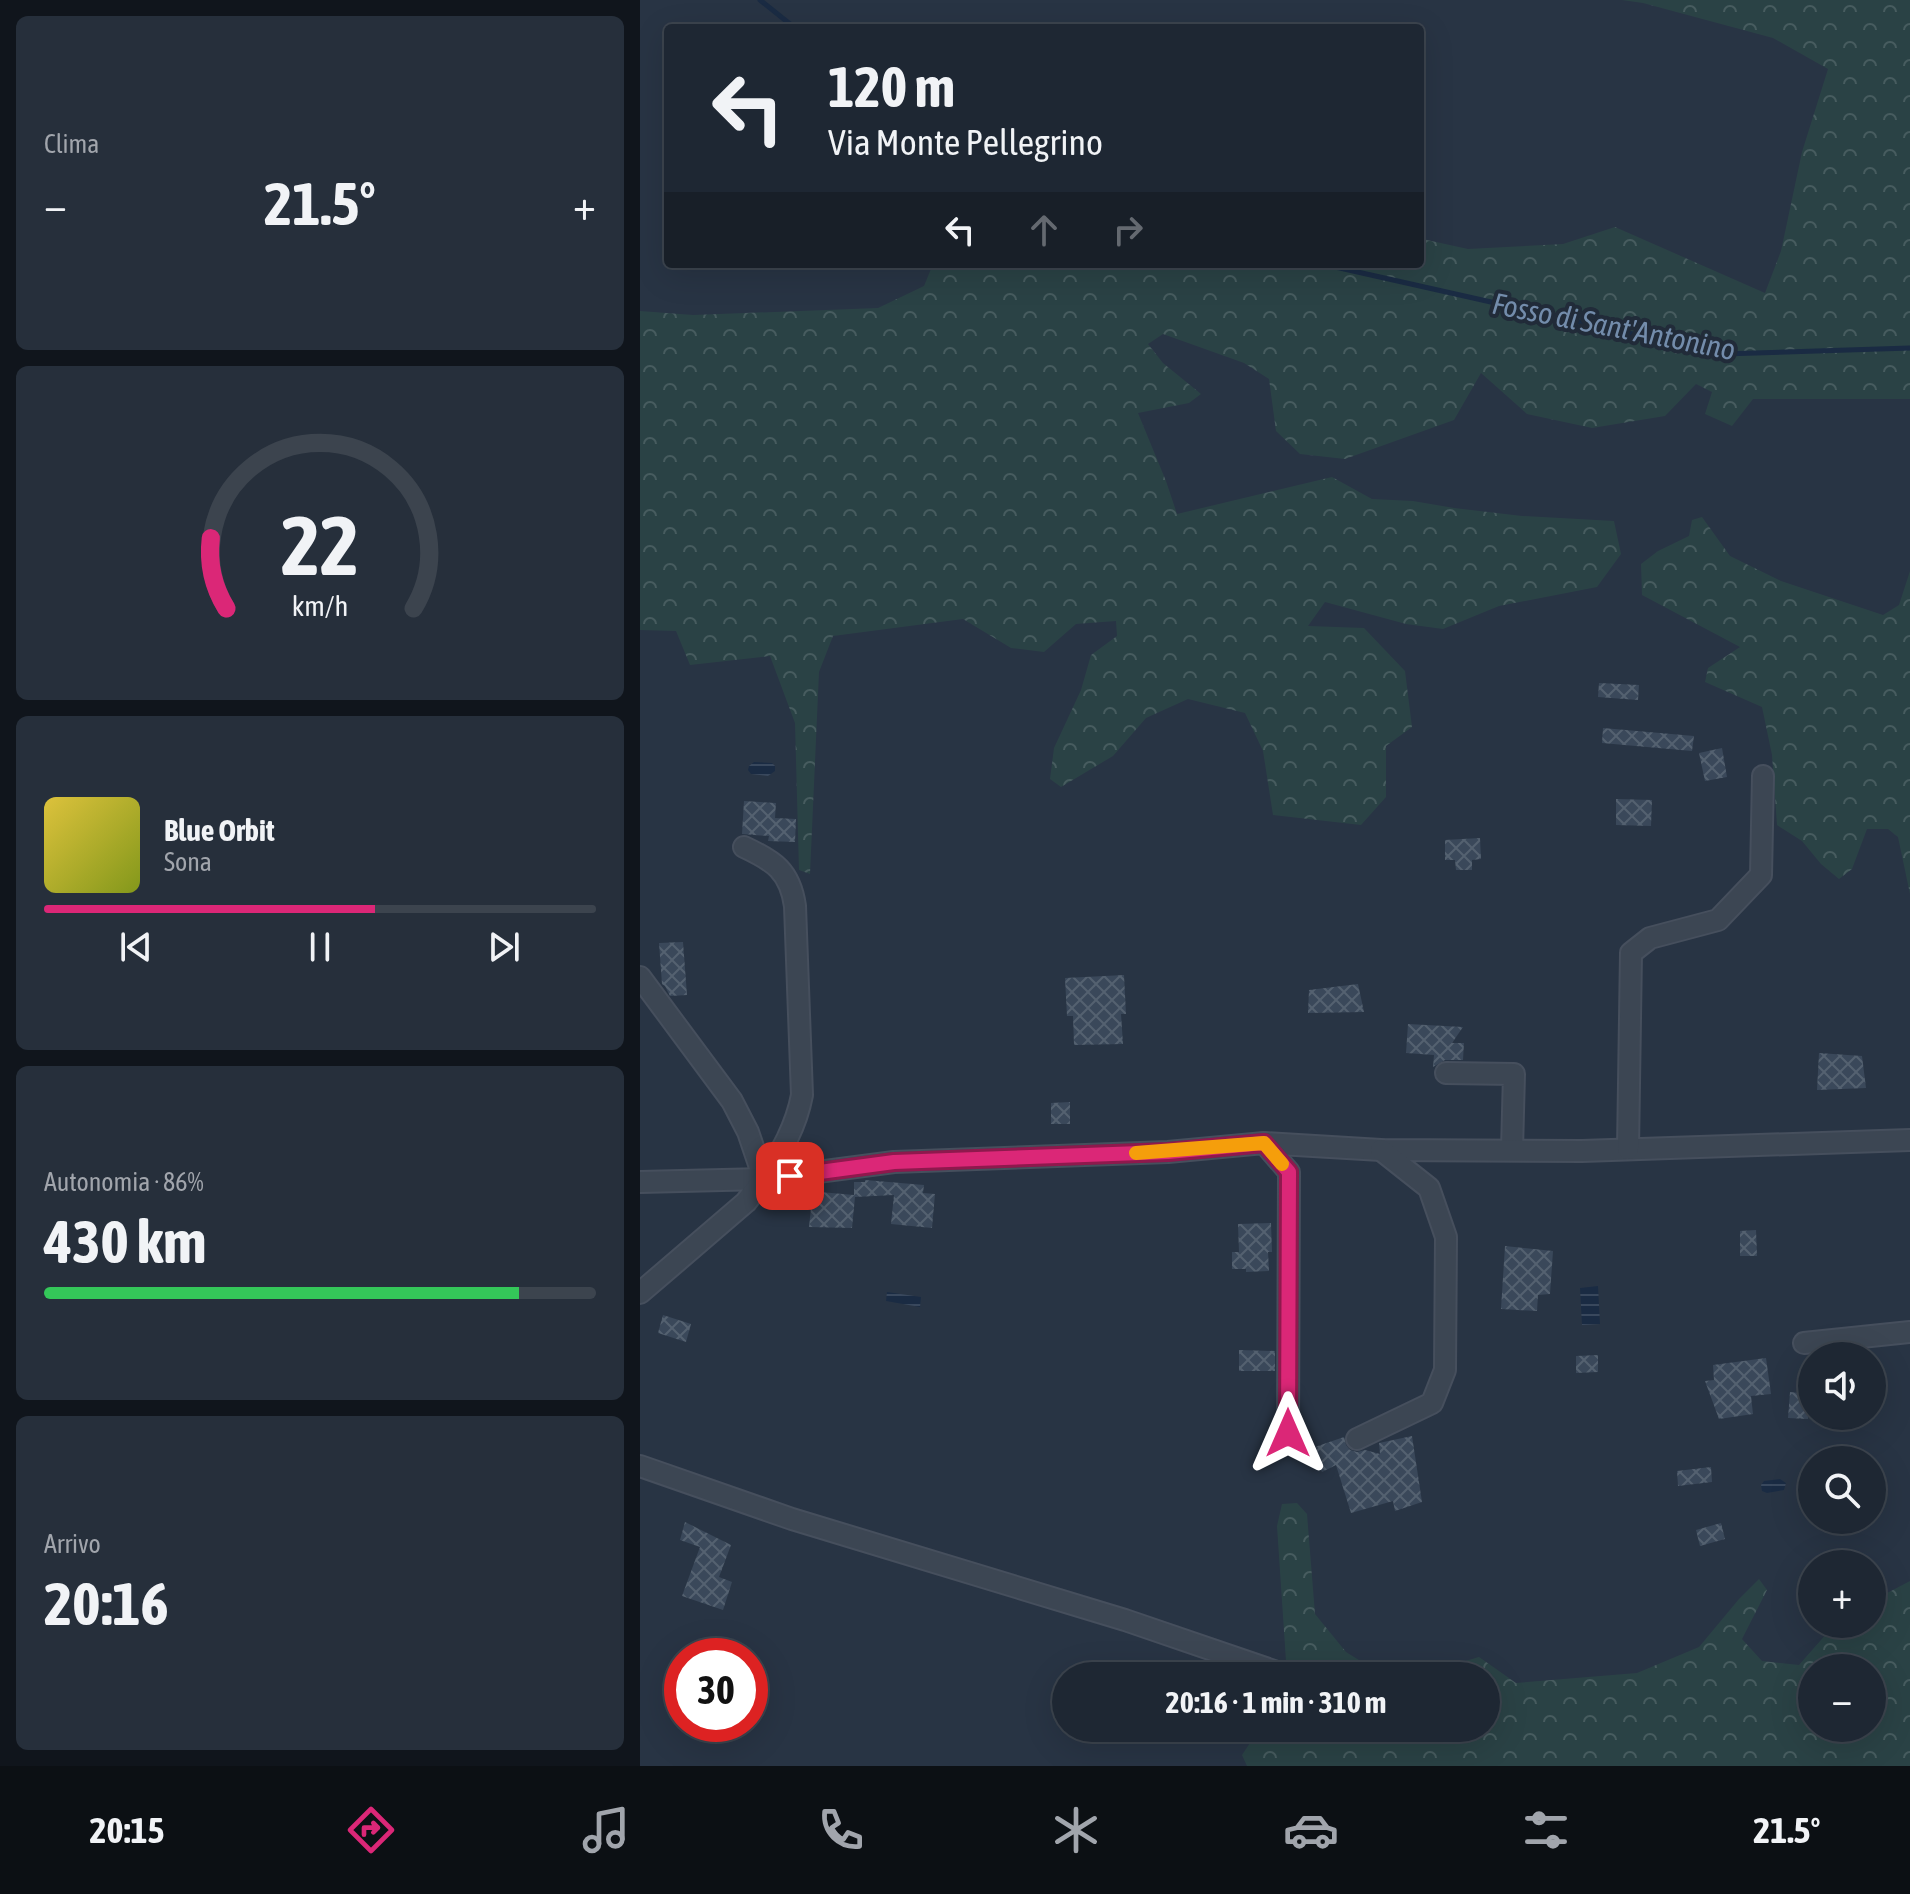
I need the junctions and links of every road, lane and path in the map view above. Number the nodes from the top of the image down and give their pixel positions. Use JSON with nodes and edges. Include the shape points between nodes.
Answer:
{"nodes":[{"id":1,"x":1763,"y":776,"type":"dead end"},
{"id":2,"x":744,"y":847,"type":"dead end"},
{"id":3,"x":640,"y":977,"type":"edge"},
{"id":4,"x":1446,"y":1073,"type":"dead end"},
{"id":5,"x":1910,"y":1140,"type":"edge"},
{"id":6,"x":1264,"y":1143,"type":"junction"},
{"id":7,"x":1628,"y":1149,"type":"junction"},
{"id":8,"x":1381,"y":1150,"type":"junction"},
{"id":9,"x":1512,"y":1150,"type":"junction"},
{"id":10,"x":764,"y":1179,"type":"junction"},
{"id":11,"x":640,"y":1182,"type":"edge"},
{"id":12,"x":640,"y":1293,"type":"edge"},
{"id":13,"x":1910,"y":1332,"type":"edge"},
{"id":14,"x":1814,"y":1342,"type":"edge"},
{"id":15,"x":1288,"y":1433,"type":"dead end"},
{"id":16,"x":1357,"y":1439,"type":"dead end"},
{"id":17,"x":640,"y":1466,"type":"edge"},
{"id":18,"x":1248,"y":1662,"type":"edge"}],
"edges":[{"from":1,"to":7,"type":"street","via":[[1761,875],[1718,920],[1650,938],[1631,953]]},
{"from":2,"to":10,"type":"street","via":[[780,869],[795,906],[802,1095],[789,1136]]},
{"from":3,"to":10,"type":"street","via":[[732,1101]]},
{"from":4,"to":9,"type":"street","via":[[1514,1074]]},
{"from":5,"to":7,"type":"street"},
{"from":6,"to":8,"type":"street"},
{"from":6,"to":10,"type":"street","via":[[1168,1152],[894,1162]]},
{"from":6,"to":15,"type":"street","via":[[1289,1172]]},
{"from":7,"to":9,"type":"street"},
{"from":8,"to":9,"type":"street"},
{"from":8,"to":16,"type":"street","via":[[1429,1188],[1446,1237],[1445,1370],[1432,1403]]},
{"from":10,"to":11,"type":"street"},
{"from":10,"to":12,"type":"street","via":[[746,1202]]},
{"from":13,"to":14,"type":"street"},
{"from":17,"to":18,"type":"street"}]}
